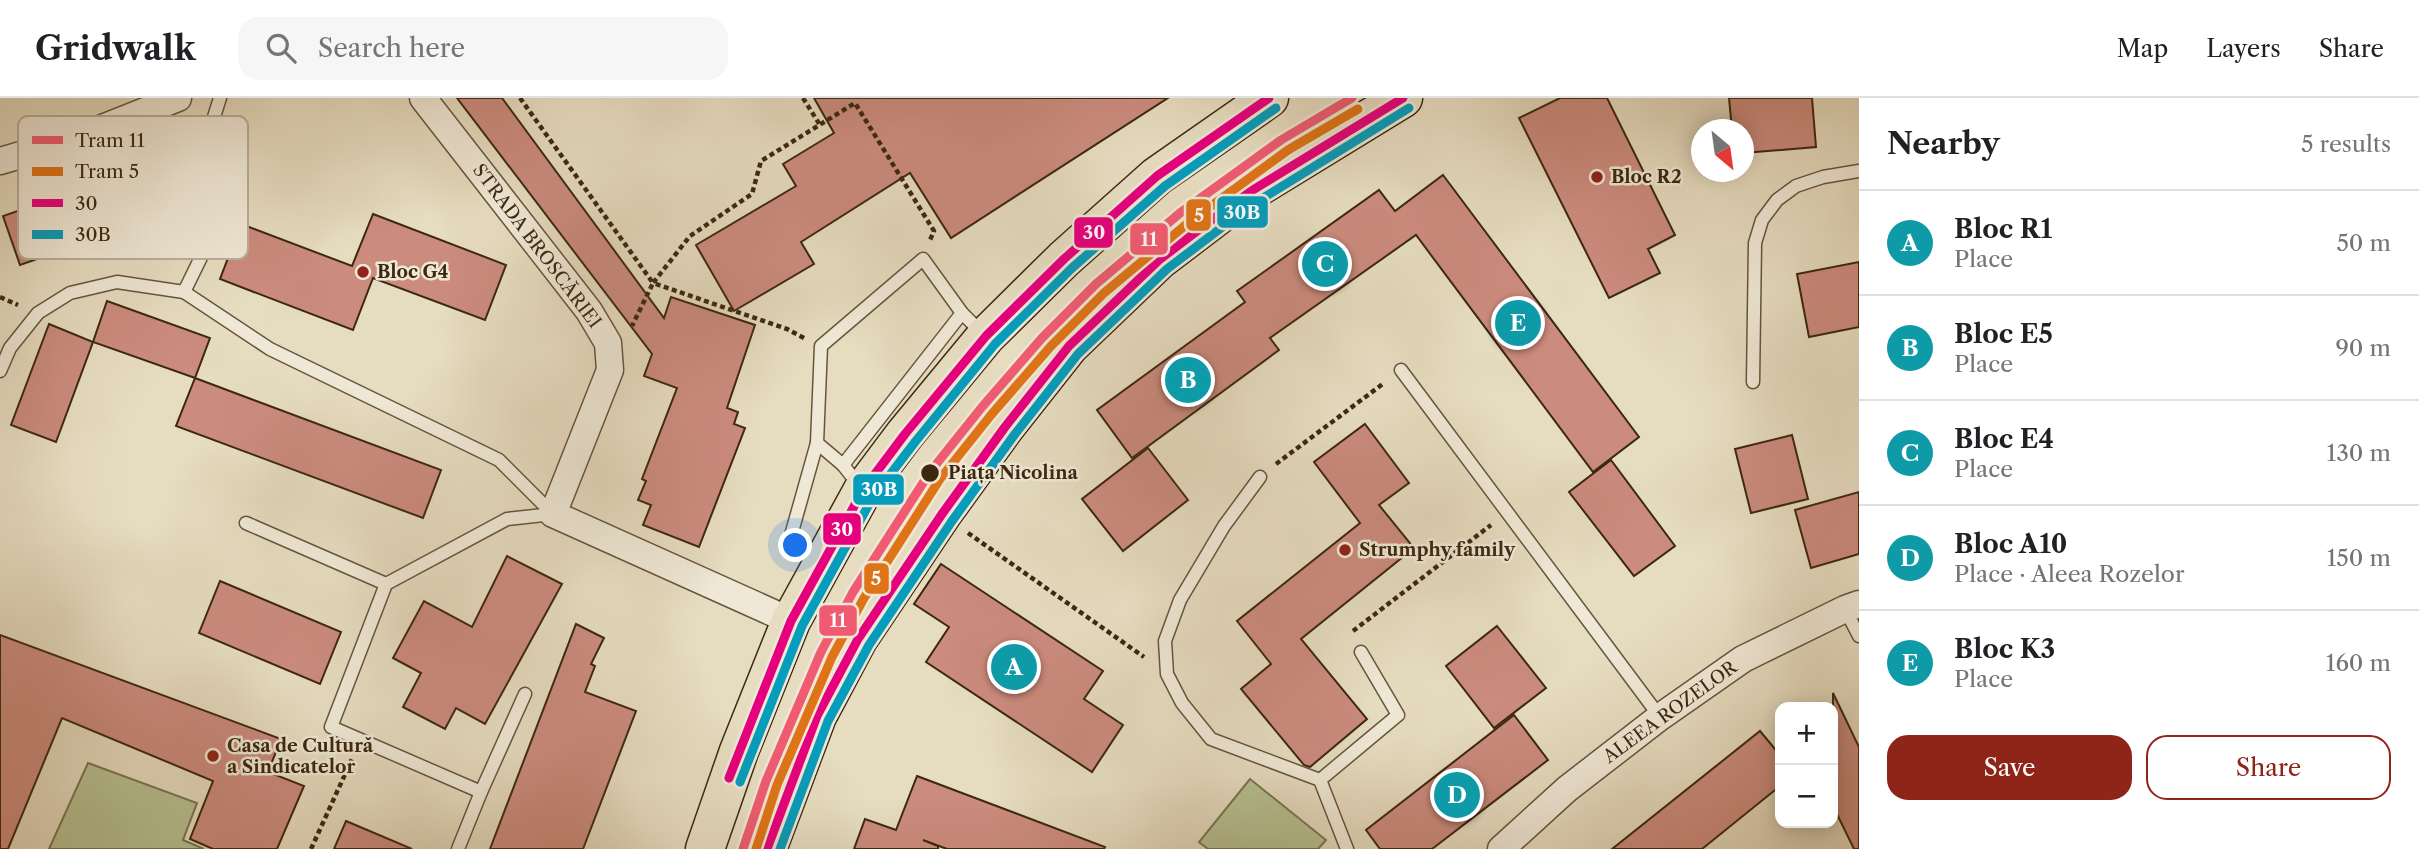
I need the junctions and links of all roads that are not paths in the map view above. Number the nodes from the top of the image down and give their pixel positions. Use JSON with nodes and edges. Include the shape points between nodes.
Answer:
{"nodes":[{"id":1,"x":178,"y":98,"type":"edge"},
{"id":2,"x":220,"y":98,"type":"edge"},
{"id":3,"x":423,"y":98,"type":"edge"},
{"id":4,"x":1269,"y":98,"type":"edge"},
{"id":5,"x":1403,"y":98,"type":"edge"},
{"id":6,"x":133,"y":116,"type":"edge"},
{"id":7,"x":214,"y":116,"type":"edge"},
{"id":8,"x":18,"y":156,"type":"edge"},
{"id":9,"x":0,"y":161,"type":"edge"},
{"id":10,"x":1859,"y":171,"type":"edge"},
{"id":11,"x":200,"y":259,"type":"edge"},
{"id":12,"x":184,"y":292,"type":"junction"},
{"id":13,"x":974,"y":325,"type":"junction"},
{"id":14,"x":1401,"y":370,"type":"road end"},
{"id":15,"x":0,"y":371,"type":"edge"},
{"id":16,"x":1753,"y":383,"type":"dead end"},
{"id":17,"x":817,"y":443,"type":"junction"},
{"id":18,"x":1260,"y":477,"type":"road end"},
{"id":19,"x":853,"y":478,"type":"junction"},
{"id":20,"x":552,"y":514,"type":"junction"},
{"id":21,"x":246,"y":523,"type":"dead end"},
{"id":22,"x":788,"y":546,"type":"dead end"},
{"id":23,"x":386,"y":584,"type":"junction"},
{"id":24,"x":1852,"y":606,"type":"edge"},
{"id":25,"x":791,"y":621,"type":"junction"},
{"id":26,"x":1859,"y":636,"type":"edge"},
{"id":27,"x":1361,"y":652,"type":"road end"},
{"id":28,"x":525,"y":694,"type":"dead end"},
{"id":29,"x":1660,"y":717,"type":"junction"},
{"id":30,"x":1320,"y":780,"type":"junction"},
{"id":31,"x":481,"y":792,"type":"junction"},
{"id":32,"x":458,"y":849,"type":"edge"},
{"id":33,"x":705,"y":849,"type":"edge"},
{"id":34,"x":767,"y":849,"type":"edge"},
{"id":35,"x":1348,"y":849,"type":"edge"},
{"id":36,"x":1501,"y":849,"type":"edge"}],
"edges":[{"from":1,"to":6,"type":"street"},
{"from":2,"to":7,"type":"lane"},
{"from":3,"to":20,"type":"street","name":"STRADA BROSCĂRIEI","via":[[589,311],[608,343],[610,370]]},
{"from":4,"to":13,"type":"main road","via":[[1157,176],[1064,259]]},
{"from":5,"to":34,"type":"main road","via":[[1243,196],[1159,260],[1069,346],[1004,427],[858,639],[817,716]]},
{"from":8,"to":9,"type":"street"},
{"from":10,"to":16,"type":"lane","via":[[1796,186],[1777,200],[1762,220],[1755,243]]},
{"from":11,"to":12,"type":"lane"},
{"from":12,"to":15,"type":"lane","via":[[117,282],[70,293],[38,313],[10,348]]},
{"from":12,"to":20,"type":"lane","via":[[270,349],[499,460]]},
{"from":13,"to":17,"type":"lane","via":[[923,259],[821,346]]},
{"from":13,"to":19,"type":"main road","via":[[912,425]]},
{"from":14,"to":29,"type":"lane"},
{"from":17,"to":19,"type":"lane"},
{"from":17,"to":22,"type":"lane"},
{"from":18,"to":30,"type":"lane","via":[[1180,600],[1165,641],[1167,674],[1182,703],[1211,739]]},
{"from":19,"to":25,"type":"main road"},
{"from":20,"to":23,"type":"lane","via":[[507,519]]},
{"from":20,"to":25,"type":"street"},
{"from":21,"to":23,"type":"lane"},
{"from":23,"to":31,"type":"lane","via":[[331,727]]},
{"from":24,"to":26,"type":"lane"},
{"from":24,"to":29,"type":"street","name":"ALEEA ROZELOR","via":[[1743,659]]},
{"from":25,"to":33,"type":"main road"},
{"from":27,"to":30,"type":"lane","via":[[1398,716]]},
{"from":28,"to":31,"type":"lane"},
{"from":29,"to":36,"type":"street","name":"ALEEA ROZELOR","via":[[1567,789]]},
{"from":30,"to":35,"type":"lane"},
{"from":31,"to":32,"type":"lane"}]}
